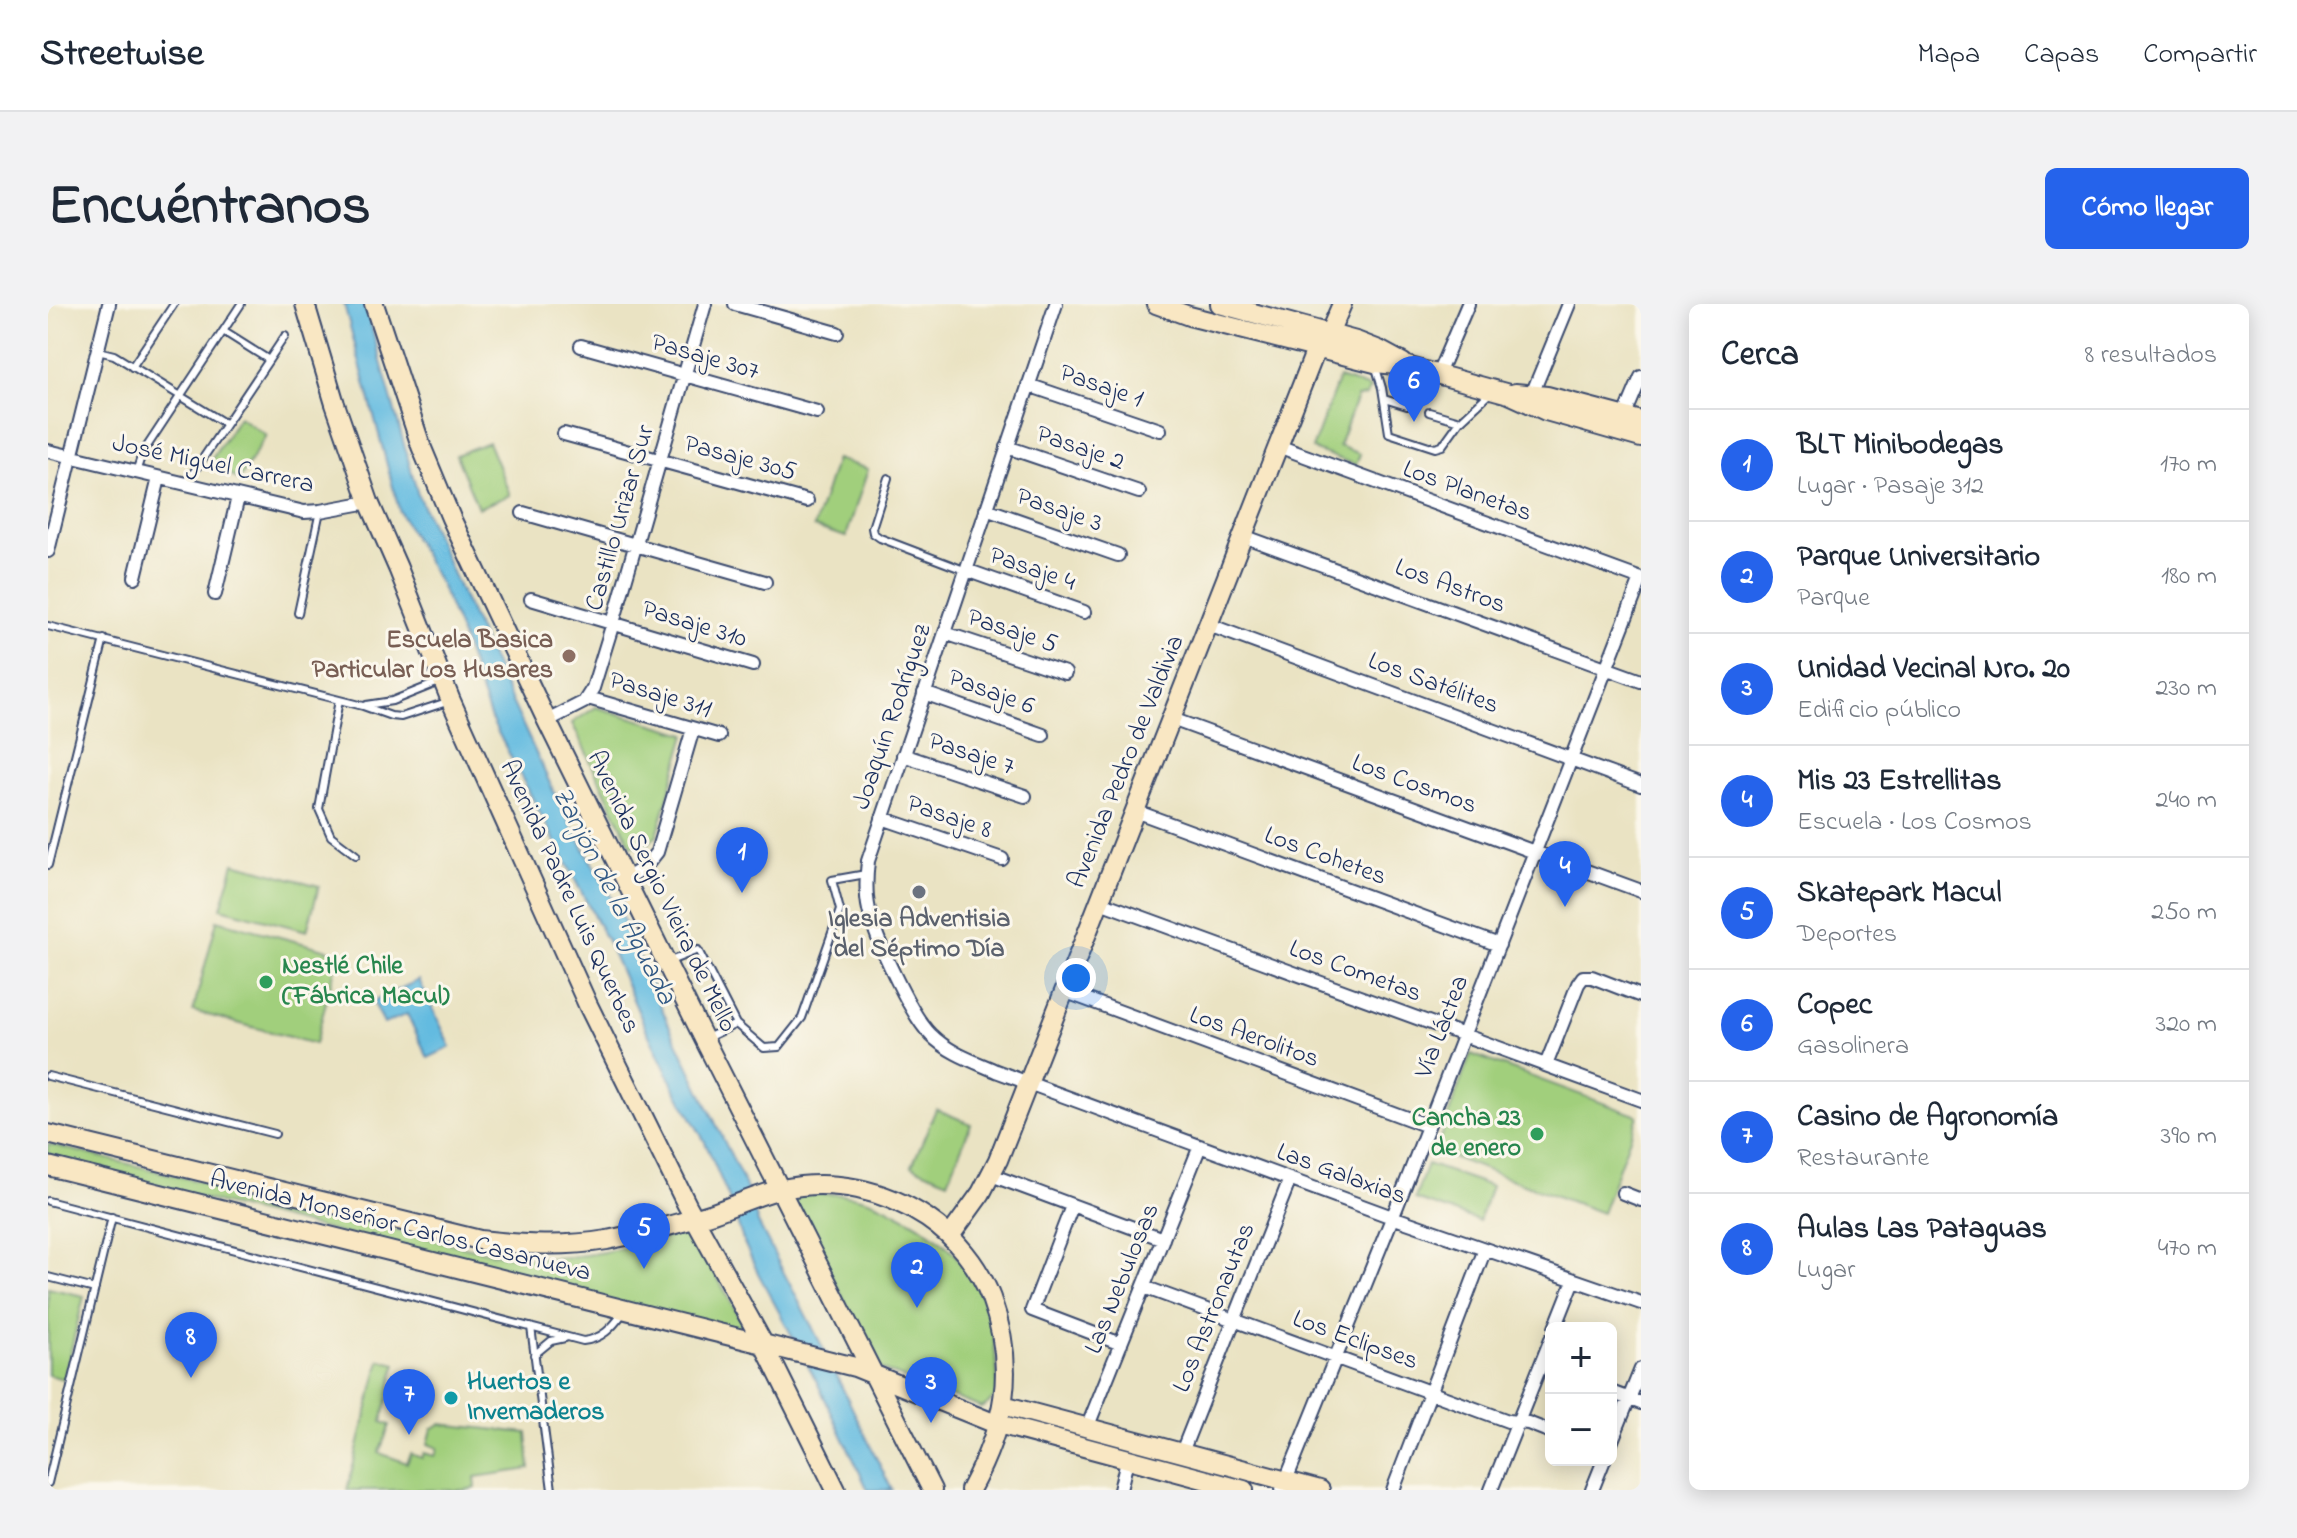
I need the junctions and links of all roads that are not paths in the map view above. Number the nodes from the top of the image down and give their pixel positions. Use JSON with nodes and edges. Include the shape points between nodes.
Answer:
{"nodes":[{"id":1,"x":109,"y":304,"type":"edge"},
{"id":2,"x":174,"y":304,"type":"edge"},
{"id":3,"x":305,"y":304,"type":"edge"},
{"id":4,"x":374,"y":304,"type":"edge"},
{"id":5,"x":705,"y":304,"type":"edge"},
{"id":6,"x":735,"y":304,"type":"edge"},
{"id":7,"x":1056,"y":304,"type":"edge"},
{"id":8,"x":1156,"y":304,"type":"edge"},
{"id":9,"x":1220,"y":304,"type":"edge"},
{"id":10,"x":1342,"y":304,"type":"edge"},
{"id":11,"x":1468,"y":304,"type":"edge"},
{"id":12,"x":1569,"y":304,"type":"edge"},
{"id":13,"x":238,"y":305,"type":"edge"},
{"id":14,"x":223,"y":331,"type":"junction"},
{"id":15,"x":837,"y":333,"type":"dead end"},
{"id":16,"x":285,"y":336,"type":"dead end"},
{"id":17,"x":1323,"y":340,"type":"junction"},
{"id":18,"x":581,"y":346,"type":"dead end"},
{"id":19,"x":98,"y":351,"type":"junction"},
{"id":20,"x":269,"y":360,"type":"junction"},
{"id":21,"x":1375,"y":363,"type":"junction"},
{"id":22,"x":1407,"y":366,"type":"junction"},
{"id":23,"x":132,"y":367,"type":"junction"},
{"id":24,"x":1438,"y":374,"type":"junction"},
{"id":25,"x":685,"y":375,"type":"junction"},
{"id":26,"x":1641,"y":377,"type":"edge"},
{"id":27,"x":1028,"y":385,"type":"junction"},
{"id":28,"x":1501,"y":392,"type":"junction"},
{"id":29,"x":1532,"y":394,"type":"junction"},
{"id":30,"x":180,"y":396,"type":"junction"},
{"id":31,"x":1384,"y":399,"type":"junction"},
{"id":32,"x":1407,"y":406,"type":"dead end"},
{"id":33,"x":817,"y":412,"type":"dead end"},
{"id":34,"x":1429,"y":412,"type":"dead end"},
{"id":35,"x":1460,"y":421,"type":"junction"},
{"id":36,"x":1628,"y":423,"type":"edge"},
{"id":37,"x":226,"y":424,"type":"junction"},
{"id":38,"x":1160,"y":430,"type":"dead end"},
{"id":39,"x":564,"y":434,"type":"dead end"},
{"id":40,"x":1641,"y":438,"type":"edge"},
{"id":41,"x":1278,"y":446,"type":"junction"},
{"id":42,"x":1007,"y":447,"type":"junction"},
{"id":43,"x":48,"y":451,"type":"edge"},
{"id":44,"x":72,"y":456,"type":"junction"},
{"id":45,"x":660,"y":460,"type":"junction"},
{"id":46,"x":136,"y":472,"type":"junction"},
{"id":47,"x":159,"y":478,"type":"junction"},
{"id":48,"x":888,"y":478,"type":"dead end"},
{"id":49,"x":185,"y":485,"type":"junction"},
{"id":50,"x":1139,"y":492,"type":"dead end"},
{"id":51,"x":238,"y":497,"type":"junction"},
{"id":52,"x":807,"y":501,"type":"dead end"},
{"id":53,"x":369,"y":502,"type":"junction"},
{"id":54,"x":986,"y":509,"type":"junction"},
{"id":55,"x":320,"y":511,"type":"junction"},
{"id":56,"x":523,"y":513,"type":"dead end"},
{"id":57,"x":1243,"y":536,"type":"junction"},
{"id":58,"x":636,"y":545,"type":"junction"},
{"id":59,"x":48,"y":551,"type":"edge"},
{"id":60,"x":1118,"y":555,"type":"dead end"},
{"id":61,"x":966,"y":570,"type":"junction"},
{"id":62,"x":135,"y":577,"type":"dead end"},
{"id":63,"x":1641,"y":579,"type":"edge"},
{"id":64,"x":765,"y":582,"type":"dead end"},
{"id":65,"x":215,"y":594,"type":"dead end"},
{"id":66,"x":531,"y":599,"type":"dead end"},
{"id":67,"x":1084,"y":612,"type":"dead end"},
{"id":68,"x":298,"y":613,"type":"dead end"},
{"id":69,"x":613,"y":623,"type":"junction"},
{"id":70,"x":1209,"y":625,"type":"junction"},
{"id":71,"x":48,"y":626,"type":"edge"},
{"id":72,"x":945,"y":633,"type":"junction"},
{"id":73,"x":104,"y":639,"type":"junction"},
{"id":74,"x":753,"y":665,"type":"dead end"},
{"id":75,"x":1606,"y":668,"type":"junction"},
{"id":76,"x":1065,"y":673,"type":"dead end"},
{"id":77,"x":442,"y":681,"type":"junction"},
{"id":78,"x":1641,"y":681,"type":"edge"},
{"id":79,"x":924,"y":693,"type":"junction"},
{"id":80,"x":588,"y":698,"type":"junction"},
{"id":81,"x":339,"y":700,"type":"junction"},
{"id":82,"x":451,"y":701,"type":"junction"},
{"id":83,"x":363,"y":706,"type":"junction"},
{"id":84,"x":1172,"y":719,"type":"junction"},
{"id":85,"x":547,"y":721,"type":"junction"},
{"id":86,"x":693,"y":729,"type":"junction"},
{"id":87,"x":1043,"y":735,"type":"dead end"},
{"id":88,"x":719,"y":736,"type":"dead end"},
{"id":89,"x":903,"y":755,"type":"junction"},
{"id":90,"x":1571,"y":759,"type":"junction"},
{"id":91,"x":1641,"y":785,"type":"edge"},
{"id":92,"x":1025,"y":796,"type":"dead end"},
{"id":93,"x":1135,"y":811,"type":"junction"},
{"id":94,"x":882,"y":818,"type":"junction"},
{"id":95,"x":1534,"y":852,"type":"junction"},
{"id":96,"x":356,"y":855,"type":"dead end"},
{"id":97,"x":1002,"y":859,"type":"dead end"},
{"id":98,"x":48,"y":865,"type":"edge"},
{"id":99,"x":866,"y":874,"type":"junction"},
{"id":100,"x":626,"y":879,"type":"junction"},
{"id":101,"x":1641,"y":891,"type":"edge"},
{"id":102,"x":1100,"y":902,"type":"junction"},
{"id":103,"x":1499,"y":945,"type":"junction"},
{"id":104,"x":667,"y":963,"type":"junction"},
{"id":105,"x":1064,"y":991,"type":"junction"},
{"id":106,"x":1641,"y":996,"type":"edge"},
{"id":107,"x":736,"y":1024,"type":"junction"},
{"id":108,"x":1463,"y":1035,"type":"junction"},
{"id":109,"x":704,"y":1039,"type":"junction"},
{"id":110,"x":1546,"y":1065,"type":"junction"},
{"id":111,"x":48,"y":1076,"type":"edge"},
{"id":112,"x":1028,"y":1082,"type":"junction"},
{"id":113,"x":1641,"y":1100,"type":"edge"},
{"id":114,"x":1428,"y":1126,"type":"junction"},
{"id":115,"x":48,"y":1134,"type":"edge"},
{"id":116,"x":275,"y":1134,"type":"dead end"},
{"id":117,"x":1200,"y":1146,"type":"junction"},
{"id":118,"x":48,"y":1166,"type":"edge"},
{"id":119,"x":991,"y":1175,"type":"junction"},
{"id":120,"x":1290,"y":1179,"type":"junction"},
{"id":121,"x":781,"y":1189,"type":"junction"},
{"id":122,"x":1623,"y":1193,"type":"dead end"},
{"id":123,"x":1641,"y":1200,"type":"edge"},
{"id":124,"x":48,"y":1201,"type":"edge"},
{"id":125,"x":1072,"y":1206,"type":"junction"},
{"id":126,"x":112,"y":1217,"type":"junction"},
{"id":127,"x":1392,"y":1217,"type":"junction"},
{"id":128,"x":695,"y":1218,"type":"junction"},
{"id":129,"x":950,"y":1236,"type":"junction"},
{"id":130,"x":1163,"y":1239,"type":"junction"},
{"id":131,"x":1485,"y":1249,"type":"junction"},
{"id":132,"x":48,"y":1277,"type":"edge"},
{"id":133,"x":1574,"y":1280,"type":"junction"},
{"id":134,"x":1144,"y":1287,"type":"junction"},
{"id":135,"x":95,"y":1289,"type":"junction"},
{"id":136,"x":1641,"y":1303,"type":"edge"},
{"id":137,"x":625,"y":1310,"type":"junction"},
{"id":138,"x":1234,"y":1320,"type":"junction"},
{"id":139,"x":1557,"y":1322,"type":"edge"},
{"id":140,"x":531,"y":1327,"type":"junction"},
{"id":141,"x":568,"y":1337,"type":"junction"},
{"id":142,"x":771,"y":1344,"type":"junction"},
{"id":143,"x":1121,"y":1344,"type":"junction"},
{"id":144,"x":534,"y":1355,"type":"junction"},
{"id":145,"x":1335,"y":1358,"type":"junction"},
{"id":146,"x":1545,"y":1369,"type":"edge"},
{"id":147,"x":1641,"y":1369,"type":"edge"},
{"id":148,"x":874,"y":1374,"type":"junction"},
{"id":149,"x":1430,"y":1393,"type":"junction"},
{"id":150,"x":1635,"y":1401,"type":"edge"},
{"id":151,"x":1003,"y":1405,"type":"junction"},
{"id":152,"x":1518,"y":1422,"type":"junction"},
{"id":153,"x":999,"y":1424,"type":"junction"},
{"id":154,"x":1087,"y":1428,"type":"junction"},
{"id":155,"x":1545,"y":1430,"type":"edge"},
{"id":156,"x":1617,"y":1432,"type":"edge"},
{"id":157,"x":1182,"y":1452,"type":"junction"},
{"id":158,"x":1127,"y":1460,"type":"junction"},
{"id":159,"x":1602,"y":1466,"type":"edge"},
{"id":160,"x":48,"y":1483,"type":"edge"},
{"id":161,"x":1204,"y":1485,"type":"edge"},
{"id":162,"x":1284,"y":1486,"type":"edge"},
{"id":163,"x":552,"y":1490,"type":"edge"},
{"id":164,"x":836,"y":1490,"type":"edge"},
{"id":165,"x":932,"y":1490,"type":"edge"},
{"id":166,"x":970,"y":1490,"type":"edge"},
{"id":167,"x":1120,"y":1490,"type":"edge"},
{"id":168,"x":1244,"y":1490,"type":"edge"},
{"id":169,"x":1320,"y":1490,"type":"edge"},
{"id":170,"x":1393,"y":1490,"type":"edge"},
{"id":171,"x":1491,"y":1490,"type":"edge"},
{"id":172,"x":1592,"y":1490,"type":"edge"}],
"edges":[{"from":1,"to":19,"type":"street"},
{"from":2,"to":23,"type":"lane"},
{"from":3,"to":53,"type":"main road","name":"Avenida Padre Luis Querbes"},
{"from":4,"to":85,"type":"main road","name":"Avenida Sergio Vieira de Mello","via":[[441,496]]},
{"from":5,"to":25,"type":"street","name":"Castillo Urizar Sur"},
{"from":6,"to":15,"type":"street"},
{"from":7,"to":27,"type":"street","name":"Joaquín Rodríguez"},
{"from":8,"to":17,"type":"main road","via":[[1189,316]]},
{"from":9,"to":17,"type":"main road"},
{"from":10,"to":17,"type":"main road","name":"Avenida Pedro de Valdivia"},
{"from":11,"to":24,"type":"street"},
{"from":12,"to":29,"type":"street"},
{"from":13,"to":14,"type":"lane"},
{"from":14,"to":20,"type":"lane"},
{"from":14,"to":30,"type":"lane"},
{"from":16,"to":20,"type":"lane"},
{"from":17,"to":21,"type":"main road"},
{"from":17,"to":22,"type":"main road","via":[[1379,350]]},
{"from":17,"to":41,"type":"main road","name":"Avenida Pedro de Valdivia"},
{"from":18,"to":25,"type":"street","name":"Pasaje 307"},
{"from":19,"to":23,"type":"lane"},
{"from":19,"to":44,"type":"street"},
{"from":20,"to":37,"type":"lane"},
{"from":21,"to":22,"type":"main road"},
{"from":21,"to":31,"type":"lane"},
{"from":22,"to":24,"type":"main road"},
{"from":23,"to":30,"type":"lane"},
{"from":24,"to":28,"type":"main road"},
{"from":25,"to":33,"type":"street","name":"Pasaje 307"},
{"from":25,"to":45,"type":"street","name":"Castillo Urizar Sur"},
{"from":26,"to":36,"type":"street"},
{"from":27,"to":38,"type":"street","name":"Pasaje 1"},
{"from":27,"to":42,"type":"street","name":"Joaquín Rodríguez"},
{"from":28,"to":29,"type":"main road"},
{"from":28,"to":35,"type":"lane"},
{"from":28,"to":36,"type":"main road","via":[[1546,411]]},
{"from":29,"to":36,"type":"main road"},
{"from":30,"to":37,"type":"lane"},
{"from":30,"to":46,"type":"lane"},
{"from":31,"to":32,"type":"lane"},
{"from":31,"to":35,"type":"lane","via":[[1391,436],[1439,448]]},
{"from":34,"to":35,"type":"lane"},
{"from":36,"to":40,"type":"main road"},
{"from":37,"to":49,"type":"lane"},
{"from":39,"to":45,"type":"street","name":"Pasaje 305"},
{"from":41,"to":57,"type":"main road","name":"Avenida Pedro de Valdivia"},
{"from":41,"to":63,"type":"street","name":"Los Planetas"},
{"from":42,"to":50,"type":"street","name":"Pasaje 2"},
{"from":42,"to":54,"type":"street","name":"Joaquín Rodríguez"},
{"from":43,"to":44,"type":"street","name":"José Miguel Carrera"},
{"from":44,"to":46,"type":"street","name":"José Miguel Carrera"},
{"from":44,"to":59,"type":"street"},
{"from":45,"to":52,"type":"street","name":"Pasaje 305"},
{"from":45,"to":58,"type":"street","name":"Castillo Urizar Sur"},
{"from":46,"to":47,"type":"street","name":"José Miguel Carrera"},
{"from":47,"to":49,"type":"street","name":"José Miguel Carrera"},
{"from":47,"to":62,"type":"street"},
{"from":48,"to":61,"type":"lane","via":[[873,533]]},
{"from":49,"to":51,"type":"street","name":"José Miguel Carrera"},
{"from":51,"to":55,"type":"street","name":"José Miguel Carrera"},
{"from":51,"to":65,"type":"street"},
{"from":53,"to":55,"type":"street","name":"José Miguel Carrera"},
{"from":53,"to":77,"type":"main road","name":"Avenida Padre Luis Querbes"},
{"from":54,"to":60,"type":"street","name":"Pasaje 3"},
{"from":54,"to":61,"type":"street","name":"Joaquín Rodríguez"},
{"from":55,"to":68,"type":"lane"},
{"from":56,"to":58,"type":"street"},
{"from":57,"to":70,"type":"main road","name":"Avenida Pedro de Valdivia"},
{"from":57,"to":75,"type":"street","name":"Los Astros"},
{"from":58,"to":64,"type":"street"},
{"from":58,"to":69,"type":"street","name":"Castillo Urizar Sur"},
{"from":61,"to":67,"type":"street","name":"Pasaje 4"},
{"from":61,"to":72,"type":"street","name":"Joaquín Rodríguez"},
{"from":63,"to":75,"type":"street","name":"Vía Láctea"},
{"from":66,"to":69,"type":"street","name":"Pasaje 310"},
{"from":69,"to":74,"type":"street","name":"Pasaje 310"},
{"from":69,"to":80,"type":"street","name":"Castillo Urizar Sur"},
{"from":70,"to":84,"type":"main road","name":"Avenida Pedro de Valdivia"},
{"from":70,"to":90,"type":"street","name":"Los Satélites"},
{"from":71,"to":73,"type":"lane"},
{"from":72,"to":76,"type":"street","name":"Pasaje 5"},
{"from":72,"to":79,"type":"street","name":"Joaquín Rodríguez"},
{"from":73,"to":81,"type":"lane"},
{"from":73,"to":98,"type":"lane"},
{"from":75,"to":78,"type":"street","name":"Los Astros"},
{"from":75,"to":90,"type":"street","name":"Vía Láctea"},
{"from":77,"to":82,"type":"main road","name":"Avenida Padre Luis Querbes"},
{"from":77,"to":83,"type":"lane"},
{"from":79,"to":87,"type":"street","name":"Pasaje 6"},
{"from":79,"to":89,"type":"street","name":"Joaquín Rodríguez"},
{"from":80,"to":85,"type":"street"},
{"from":80,"to":86,"type":"street","name":"Pasaje 311"},
{"from":81,"to":83,"type":"lane"},
{"from":81,"to":96,"type":"lane","via":[[319,809],[331,836]]},
{"from":82,"to":83,"type":"lane","via":[[401,717]]},
{"from":82,"to":128,"type":"main road","name":"Avenida Padre Luis Querbes","via":[[588,1005]]},
{"from":84,"to":93,"type":"main road","name":"Avenida Pedro de Valdivia"},
{"from":84,"to":95,"type":"street","name":"Los Cosmos"},
{"from":85,"to":100,"type":"main road","name":"Avenida Sergio Vieira de Mello"},
{"from":86,"to":88,"type":"street","name":"Pasaje 311"},
{"from":86,"to":100,"type":"street","via":[[657,852]]},
{"from":89,"to":92,"type":"street","name":"Pasaje 7"},
{"from":89,"to":94,"type":"street","name":"Joaquín Rodríguez"},
{"from":90,"to":91,"type":"street","name":"Los Satélites"},
{"from":90,"to":95,"type":"street","name":"Vía Láctea"},
{"from":93,"to":102,"type":"main road","name":"Avenida Pedro de Valdivia"},
{"from":93,"to":103,"type":"street","name":"Los Cohetes"},
{"from":94,"to":97,"type":"street","name":"Pasaje 8"},
{"from":94,"to":99,"type":"street","name":"Joaquín Rodríguez"},
{"from":95,"to":101,"type":"street","name":"Los Cosmos"},
{"from":95,"to":103,"type":"street","name":"Vía Láctea"},
{"from":99,"to":107,"type":"lane","via":[[832,880],[840,910],[802,1018],[783,1044],[764,1048]]},
{"from":99,"to":112,"type":"street","name":"Joaquín Rodríguez","via":[[872,923],[924,1028],[957,1053]]},
{"from":100,"to":104,"type":"main road","name":"Avenida Sergio Vieira de Mello"},
{"from":102,"to":105,"type":"main road","name":"Avenida Pedro de Valdivia"},
{"from":102,"to":108,"type":"street","name":"Los Cometas"},
{"from":103,"to":108,"type":"street","name":"Vía Láctea"},
{"from":104,"to":107,"type":"lane","via":[[698,950]]},
{"from":104,"to":109,"type":"main road","name":"Avenida Sergio Vieira de Mello"},
{"from":105,"to":112,"type":"main road","name":"Avenida Pedro de Valdivia"},
{"from":105,"to":114,"type":"street","name":"Los Aerolitos"},
{"from":106,"to":110,"type":"street","via":[[1583,977]]},
{"from":107,"to":109,"type":"lane"},
{"from":108,"to":110,"type":"street","name":"Los Cometas"},
{"from":108,"to":114,"type":"street","name":"Vía Láctea"},
{"from":109,"to":121,"type":"main road","name":"Avenida Sergio Vieira de Mello"},
{"from":110,"to":113,"type":"street","name":"Los Cometas"},
{"from":111,"to":116,"type":"lane"},
{"from":112,"to":117,"type":"street","name":"Las Galaxias"},
{"from":112,"to":119,"type":"main road","name":"Avenida Pedro de Valdivia"},
{"from":114,"to":127,"type":"street","name":"Vía Láctea"},
{"from":115,"to":128,"type":"main road","name":"Avenida Monseñor Carlos Casanueva","via":[[508,1243],[564,1245]]},
{"from":117,"to":120,"type":"street","name":"Las Galaxias"},
{"from":117,"to":130,"type":"street","name":"Las Nebulosas"},
{"from":118,"to":137,"type":"main road","name":"Avenida Monseñor Carlos Casanueva"},
{"from":119,"to":125,"type":"street"},
{"from":119,"to":129,"type":"main road","name":"Avenida Pedro de Valdivia"},
{"from":120,"to":127,"type":"street","name":"Las Galaxias"},
{"from":120,"to":138,"type":"street","name":"Los Astronautas"},
{"from":121,"to":128,"type":"main road","name":"Avenida Monseñor Carlos Casanueva"},
{"from":121,"to":129,"type":"main road","name":"Avenida Monseñor Carlos Casanueva","via":[[827,1185],[877,1194],[907,1206]]},
{"from":121,"to":148,"type":"main road","name":"Avenida Sergio Vieira de Mello"},
{"from":122,"to":123,"type":"street"},
{"from":124,"to":126,"type":"lane"},
{"from":125,"to":130,"type":"street"},
{"from":125,"to":143,"type":"street","via":[[1032,1310]]},
{"from":126,"to":135,"type":"lane"},
{"from":126,"to":140,"type":"lane"},
{"from":127,"to":131,"type":"street","name":"Las Galaxias"},
{"from":127,"to":145,"type":"street","name":"Vía Láctea"},
{"from":128,"to":142,"type":"main road","name":"Avenida Padre Luis Querbes"},
{"from":129,"to":151,"type":"main road","name":"Avenida Monseñor Carlos Casanueva","via":[[976,1269],[994,1307],[1004,1354]]},
{"from":130,"to":134,"type":"street","name":"Las Nebulosas"},
{"from":131,"to":133,"type":"street","name":"Las Galaxias"},
{"from":131,"to":149,"type":"street"},
{"from":132,"to":135,"type":"lane"},
{"from":133,"to":136,"type":"street","name":"Las Galaxias"},
{"from":133,"to":139,"type":"street"},
{"from":134,"to":138,"type":"street","name":"Los Eclipses"},
{"from":134,"to":143,"type":"street","name":"Las Nebulosas"},
{"from":135,"to":160,"type":"lane"},
{"from":137,"to":141,"type":"lane","via":[[600,1337]]},
{"from":137,"to":142,"type":"main road","name":"Avenida Monseñor Carlos Casanueva"},
{"from":138,"to":145,"type":"street","name":"Los Eclipses"},
{"from":138,"to":157,"type":"street","name":"Los Astronautas"},
{"from":140,"to":141,"type":"lane"},
{"from":140,"to":144,"type":"lane"},
{"from":141,"to":144,"type":"lane","via":[[551,1341]]},
{"from":142,"to":148,"type":"main road","name":"Avenida Monseñor Carlos Casanueva"},
{"from":142,"to":164,"type":"main road","name":"Avenida Padre Luis Querbes"},
{"from":143,"to":154,"type":"street","name":"Las Nebulosas"},
{"from":144,"to":163,"type":"lane"},
{"from":145,"to":149,"type":"street","name":"Los Eclipses"},
{"from":145,"to":162,"type":"street","name":"Vía Láctea"},
{"from":146,"to":152,"type":"street"},
{"from":147,"to":150,"type":"street"},
{"from":148,"to":153,"type":"main road","name":"Avenida Monseñor Carlos Casanueva"},
{"from":148,"to":165,"type":"main road","name":"Avenida Sergio Vieira de Mello"},
{"from":149,"to":152,"type":"street","name":"Los Eclipses"},
{"from":149,"to":170,"type":"street"},
{"from":150,"to":156,"type":"street"},
{"from":151,"to":153,"type":"main road","name":"Avenida Monseñor Carlos Casanueva"},
{"from":151,"to":154,"type":"main road"},
{"from":152,"to":155,"type":"street","name":"Los Eclipses"},
{"from":152,"to":171,"type":"street"},
{"from":153,"to":158,"type":"main road","name":"Avenida Monseñor Carlos Casanueva"},
{"from":153,"to":166,"type":"main road","name":"Avenida Monseñor Carlos Casanueva"},
{"from":154,"to":157,"type":"main road"},
{"from":157,"to":162,"type":"main road"},
{"from":158,"to":161,"type":"main road","name":"Avenida Monseñor Carlos Casanueva"},
{"from":158,"to":167,"type":"street"},
{"from":159,"to":172,"type":"street"},
{"from":161,"to":168,"type":"main road","name":"Avenida Monseñor Carlos Casanueva"},
{"from":162,"to":169,"type":"main road"}]}
